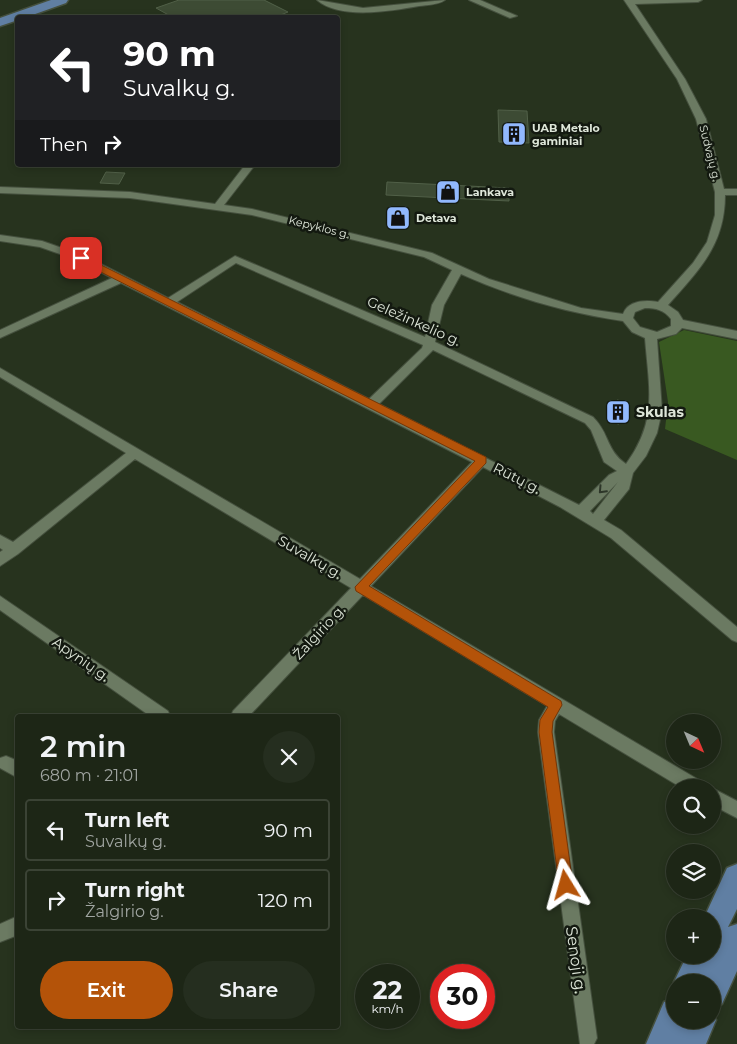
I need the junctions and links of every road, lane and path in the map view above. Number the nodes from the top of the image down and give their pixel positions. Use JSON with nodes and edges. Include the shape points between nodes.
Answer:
{"nodes":[{"id":1,"x":62,"y":0,"type":"edge"},
{"id":2,"x":321,"y":0,"type":"edge"},
{"id":3,"x":441,"y":0,"type":"edge"},
{"id":4,"x":473,"y":0,"type":"edge"},
{"id":5,"x":698,"y":0,"type":"edge"},
{"id":6,"x":628,"y":1,"type":"edge"},
{"id":7,"x":20,"y":15,"type":"edge"},
{"id":8,"x":513,"y":16,"type":"dead end"},
{"id":9,"x":15,"y":17,"type":"edge"},
{"id":10,"x":0,"y":22,"type":"edge"},
{"id":11,"x":248,"y":167,"type":"edge"},
{"id":12,"x":0,"y":190,"type":"edge"},
{"id":13,"x":720,"y":192,"type":"junction"},
{"id":14,"x":737,"y":192,"type":"edge"},
{"id":15,"x":218,"y":206,"type":"junction"},
{"id":16,"x":0,"y":238,"type":"edge"},
{"id":17,"x":458,"y":269,"type":"junction"},
{"id":18,"x":122,"y":278,"type":"junction"},
{"id":19,"x":169,"y":302,"type":"junction"},
{"id":20,"x":661,"y":306,"type":"junction"},
{"id":21,"x":627,"y":318,"type":"junction"},
{"id":22,"x":678,"y":323,"type":"junction"},
{"id":23,"x":0,"y":334,"type":"edge"},
{"id":24,"x":651,"y":335,"type":"junction"},
{"id":25,"x":737,"y":335,"type":"edge"},
{"id":26,"x":430,"y":344,"type":"junction"},
{"id":27,"x":0,"y":372,"type":"edge"},
{"id":28,"x":371,"y":404,"type":"junction"},
{"id":29,"x":134,"y":453,"type":"junction"},
{"id":30,"x":482,"y":460,"type":"junction"},
{"id":31,"x":627,"y":472,"type":"junction"},
{"id":32,"x":581,"y":512,"type":"junction"},
{"id":33,"x":596,"y":520,"type":"junction"},
{"id":34,"x":0,"y":540,"type":"edge"},
{"id":35,"x":13,"y":550,"type":"junction"},
{"id":36,"x":0,"y":560,"type":"edge"},
{"id":37,"x":360,"y":587,"type":"junction"},
{"id":38,"x":0,"y":602,"type":"edge"},
{"id":39,"x":737,"y":636,"type":"edge"},
{"id":40,"x":556,"y":705,"type":"junction"},
{"id":41,"x":159,"y":714,"type":"edge"},
{"id":42,"x":240,"y":714,"type":"edge"},
{"id":43,"x":683,"y":779,"type":"edge"},
{"id":44,"x":721,"y":801,"type":"edge"},
{"id":45,"x":737,"y":810,"type":"edge"},
{"id":46,"x":737,"y":878,"type":"edge"},
{"id":47,"x":721,"y":912,"type":"edge"},
{"id":48,"x":15,"y":926,"type":"edge"},
{"id":49,"x":0,"y":933,"type":"edge"},
{"id":50,"x":737,"y":938,"type":"edge"},
{"id":51,"x":721,"y":974,"type":"edge"},
{"id":52,"x":668,"y":1029,"type":"edge"},
{"id":53,"x":697,"y":1029,"type":"edge"},
{"id":54,"x":587,"y":1038,"type":"dead end"},
{"id":55,"x":661,"y":1044,"type":"edge"},
{"id":56,"x":690,"y":1044,"type":"edge"}],
"edges":[{"from":1,"to":7,"type":"main road"},
{"from":2,"to":3,"type":"street","via":[[330,6],[355,10]]},
{"from":4,"to":8,"type":"street"},
{"from":5,"to":6,"type":"street"},
{"from":6,"to":13,"type":"street","name":"Sudvajų g.","via":[[681,79],[701,119]]},
{"from":9,"to":10,"type":"main road"},
{"from":11,"to":15,"type":"street"},
{"from":12,"to":15,"type":"street","name":"Kepyklos g.","via":[[130,195]]},
{"from":13,"to":14,"type":"street"},
{"from":13,"to":20,"type":"street","name":"Sudvajų g.","via":[[720,215],[712,242],[697,265]]},
{"from":15,"to":17,"type":"street","name":"Kepyklos g.","via":[[286,219],[428,255]]},
{"from":16,"to":18,"type":"street","name":"Rūtų g.","via":[[55,247]]},
{"from":17,"to":21,"type":"street","name":"Kepyklos g.","via":[[485,282],[571,308]]},
{"from":17,"to":26,"type":"street","via":[[438,305]]},
{"from":18,"to":19,"type":"street","name":"Rūtų g."},
{"from":18,"to":23,"type":"street"},
{"from":19,"to":26,"type":"street","name":"Geležinkelio g.","via":[[234,259]]},
{"from":19,"to":28,"type":"street","name":"Rūtų g."},
{"from":20,"to":21,"type":"street","via":[[640,305],[630,310]]},
{"from":20,"to":22,"type":"street","via":[[671,312]]},
{"from":21,"to":24,"type":"street","via":[[637,331]]},
{"from":22,"to":24,"type":"street","via":[[670,333]]},
{"from":22,"to":25,"type":"street"},
{"from":24,"to":31,"type":"street","via":[[656,411],[645,446]]},
{"from":26,"to":28,"type":"street","via":[[424,355]]},
{"from":26,"to":31,"type":"street","name":"Geležinkelio g.","via":[[589,420],[597,428],[609,459]]},
{"from":27,"to":29,"type":"street","name":"Suvalkų g."},
{"from":28,"to":30,"type":"street","name":"Rūtų g."},
{"from":29,"to":35,"type":"street"},
{"from":29,"to":37,"type":"street","name":"Suvalkų g."},
{"from":30,"to":32,"type":"street","name":"Rūtų g."},
{"from":30,"to":37,"type":"street","name":"Žalgirio g."},
{"from":31,"to":32,"type":"street","one_way":true,"via":[[614,478]]},
{"from":31,"to":33,"type":"street","via":[[624,486]]},
{"from":32,"to":33,"type":"street","name":"Rūtų g."},
{"from":33,"to":39,"type":"street","name":"Rūtų g."},
{"from":34,"to":35,"type":"street"},
{"from":35,"to":36,"type":"street"},
{"from":37,"to":40,"type":"street","name":"Suvalkų g."},
{"from":37,"to":42,"type":"street","name":"Žalgirio g."},
{"from":38,"to":41,"type":"street","name":"Apynių g."},
{"from":40,"to":43,"type":"street","name":"Suvalkų g."},
{"from":40,"to":54,"type":"street","name":"Senoji g.","via":[[547,720],[546,732]]},
{"from":44,"to":45,"type":"street"},
{"from":46,"to":47,"type":"main road"},
{"from":48,"to":49,"type":"street"},
{"from":50,"to":51,"type":"main road"},
{"from":52,"to":55,"type":"main road"},
{"from":53,"to":56,"type":"main road"}]}
